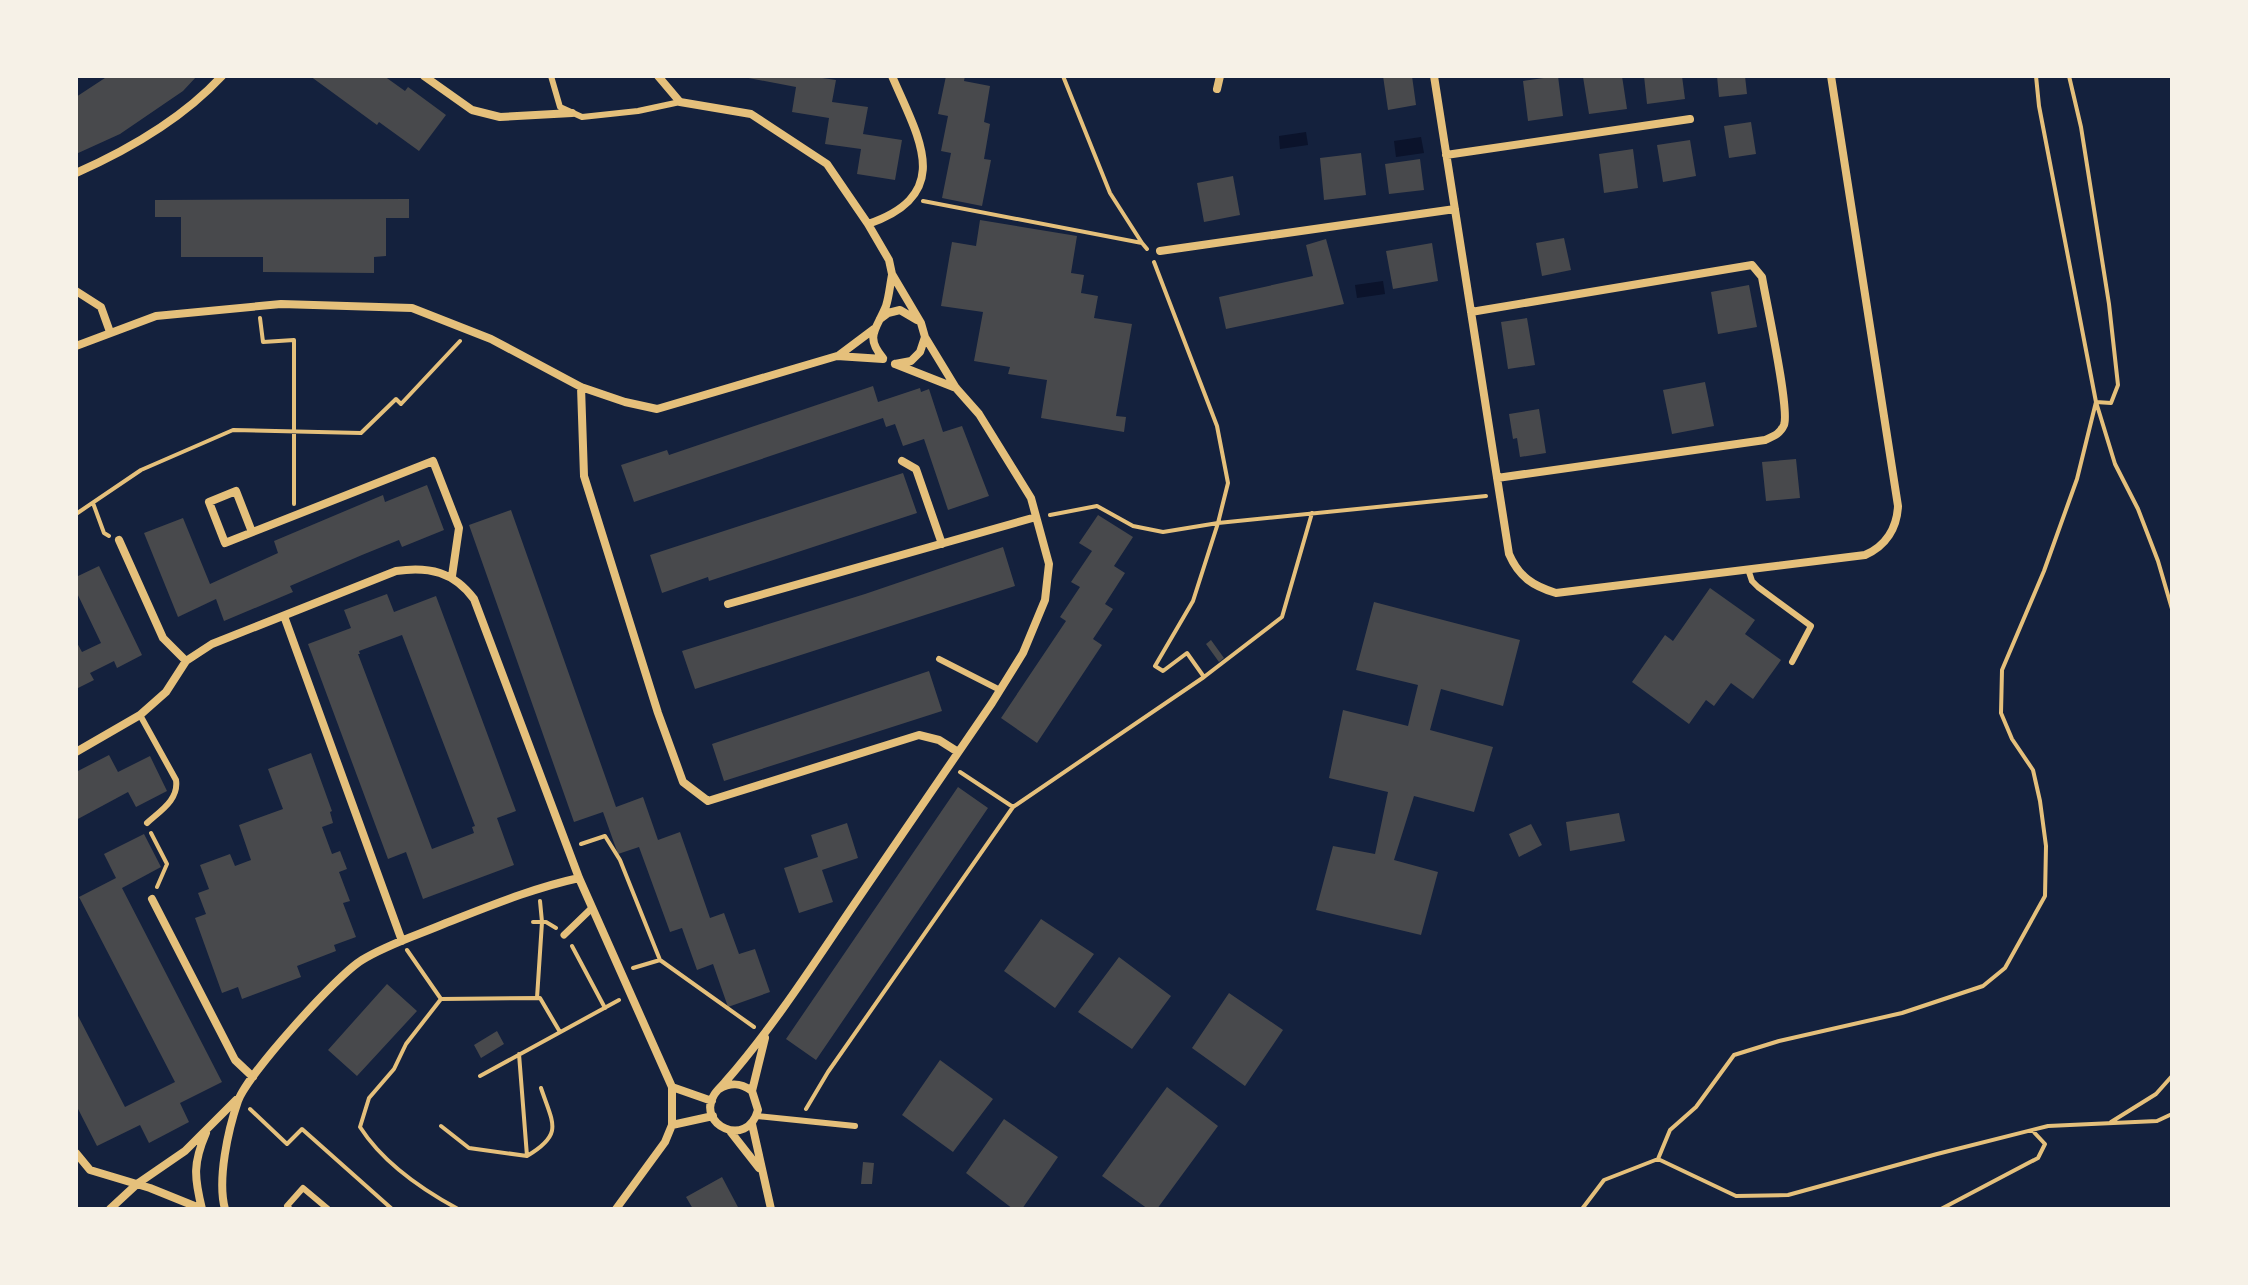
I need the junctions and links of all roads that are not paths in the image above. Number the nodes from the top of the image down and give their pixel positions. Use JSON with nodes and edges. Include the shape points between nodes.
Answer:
{"nodes":[{"id":1,"x":222,"y":76,"type":"edge"},
{"id":2,"x":424,"y":76,"type":"edge"},
{"id":3,"x":551,"y":76,"type":"edge"},
{"id":4,"x":658,"y":76,"type":"edge"},
{"id":5,"x":892,"y":76,"type":"edge"},
{"id":6,"x":1220,"y":76,"type":"edge"},
{"id":7,"x":1434,"y":76,"type":"edge"},
{"id":8,"x":1831,"y":76,"type":"edge"},
{"id":9,"x":1217,"y":89,"type":"dead end"},
{"id":10,"x":680,"y":102,"type":"junction"},
{"id":11,"x":572,"y":113,"type":"junction"},
{"id":12,"x":1690,"y":119,"type":"dead end"},
{"id":13,"x":1446,"y":155,"type":"junction"},
{"id":14,"x":76,"y":173,"type":"edge"},
{"id":15,"x":1455,"y":209,"type":"junction"},
{"id":16,"x":868,"y":224,"type":"junction"},
{"id":17,"x":1160,"y":251,"type":"dead end"},
{"id":18,"x":892,"y":274,"type":"junction"},
{"id":19,"x":76,"y":291,"type":"edge"},
{"id":20,"x":1471,"y":312,"type":"junction"},
{"id":21,"x":921,"y":323,"type":"junction"},
{"id":22,"x":876,"y":325,"type":"junction"},
{"id":23,"x":110,"y":332,"type":"junction"},
{"id":24,"x":925,"y":337,"type":"junction"},
{"id":25,"x":76,"y":346,"type":"edge"},
{"id":26,"x":837,"y":356,"type":"junction"},
{"id":27,"x":883,"y":359,"type":"junction"},
{"id":28,"x":895,"y":364,"type":"junction"},
{"id":29,"x":581,"y":387,"type":"junction"},
{"id":30,"x":956,"y":388,"type":"junction"},
{"id":31,"x":902,"y":461,"type":"dead end"},
{"id":32,"x":1497,"y":478,"type":"junction"},
{"id":33,"x":1036,"y":517,"type":"junction"},
{"id":34,"x":252,"y":532,"type":"junction"},
{"id":35,"x":119,"y":540,"type":"road end"},
{"id":36,"x":942,"y":544,"type":"junction"},
{"id":37,"x":1748,"y":569,"type":"junction"},
{"id":38,"x":452,"y":576,"type":"junction"},
{"id":39,"x":728,"y":604,"type":"dead end"},
{"id":40,"x":284,"y":616,"type":"junction"},
{"id":41,"x":939,"y":659,"type":"dead end"},
{"id":42,"x":186,"y":661,"type":"junction"},
{"id":43,"x":1792,"y":662,"type":"dead end"},
{"id":44,"x":1000,"y":690,"type":"junction"},
{"id":45,"x":140,"y":715,"type":"junction"},
{"id":46,"x":76,"y":752,"type":"edge"},
{"id":47,"x":958,"y":752,"type":"junction"},
{"id":48,"x":147,"y":823,"type":"road end"},
{"id":49,"x":579,"y":878,"type":"junction"},
{"id":50,"x":152,"y":899,"type":"road end"},
{"id":51,"x":592,"y":908,"type":"junction"},
{"id":52,"x":564,"y":935,"type":"road end"},
{"id":53,"x":402,"y":941,"type":"junction"},
{"id":54,"x":765,"y":1035,"type":"junction"},
{"id":55,"x":253,"y":1077,"type":"junction"},
{"id":56,"x":672,"y":1087,"type":"junction"},
{"id":57,"x":719,"y":1089,"type":"junction"},
{"id":58,"x":752,"y":1091,"type":"junction"},
{"id":59,"x":238,"y":1099,"type":"junction"},
{"id":60,"x":712,"y":1101,"type":"junction"},
{"id":61,"x":713,"y":1116,"type":"junction"},
{"id":62,"x":754,"y":1120,"type":"junction"},
{"id":63,"x":672,"y":1125,"type":"junction"},
{"id":64,"x":855,"y":1126,"type":"dead end"},
{"id":65,"x":207,"y":1128,"type":"junction"},
{"id":66,"x":730,"y":1131,"type":"junction"},
{"id":67,"x":76,"y":1153,"type":"edge"},
{"id":68,"x":761,"y":1169,"type":"junction"},
{"id":69,"x":137,"y":1184,"type":"junction"},
{"id":70,"x":110,"y":1209,"type":"edge"},
{"id":71,"x":202,"y":1209,"type":"edge"},
{"id":72,"x":225,"y":1209,"type":"edge"},
{"id":73,"x":290,"y":1209,"type":"edge"},
{"id":74,"x":328,"y":1209,"type":"edge"},
{"id":75,"x":616,"y":1209,"type":"edge"},
{"id":76,"x":771,"y":1209,"type":"edge"}],
"edges":[{"from":1,"to":14,"type":"street","via":[[145,137]]},
{"from":2,"to":11,"type":"street","via":[[472,110],[500,117]]},
{"from":3,"to":11,"type":"lane","via":[[560,107]]},
{"from":4,"to":10,"type":"street"},
{"from":5,"to":16,"type":"street","via":[[923,147],[923,182],[888,218]]},
{"from":6,"to":9,"type":"street"},
{"from":7,"to":13,"type":"street"},
{"from":8,"to":37,"type":"street","via":[[1897,518],[1888,538],[1865,555]]},
{"from":10,"to":11,"type":"lane","via":[[582,117]]},
{"from":10,"to":16,"type":"street","via":[[751,114],[827,164]]},
{"from":12,"to":13,"type":"street"},
{"from":13,"to":15,"type":"street"},
{"from":15,"to":17,"type":"street"},
{"from":15,"to":20,"type":"street"},
{"from":16,"to":18,"type":"street"},
{"from":18,"to":21,"type":"street"},
{"from":18,"to":22,"type":"street"},
{"from":19,"to":23,"type":"street","via":[[101,307]]},
{"from":20,"to":32,"type":"street"},
{"from":20,"to":32,"type":"street","via":[[1752,265],[1762,277],[1782,390],[1785,422],[1778,434],[1765,440]]},
{"from":21,"to":22,"type":"street","via":[[900,310]]},
{"from":21,"to":24,"type":"street"},
{"from":22,"to":26,"type":"street"},
{"from":22,"to":27,"type":"street","via":[[872,339]]},
{"from":23,"to":25,"type":"street"},
{"from":23,"to":29,"type":"street","via":[[156,316],[281,304],[412,308],[491,339]]},
{"from":24,"to":28,"type":"street","via":[[911,361]]},
{"from":24,"to":30,"type":"street"},
{"from":26,"to":27,"type":"street"},
{"from":26,"to":29,"type":"street","via":[[657,409]]},
{"from":27,"to":28,"type":"street"},
{"from":28,"to":30,"type":"street"},
{"from":29,"to":47,"type":"street","via":[[584,476],[683,782],[708,801],[919,735]]},
{"from":30,"to":33,"type":"street","via":[[979,414],[1031,498]]},
{"from":31,"to":36,"type":"street","via":[[916,469]]},
{"from":32,"to":37,"type":"street","via":[[1509,554],[1524,579],[1541,589],[1556,593]]},
{"from":33,"to":36,"type":"street"},
{"from":33,"to":44,"type":"street","via":[[1049,564],[1045,600],[1023,653]]},
{"from":34,"to":34,"type":"street","via":[[236,491],[209,502],[225,543]]},
{"from":34,"to":38,"type":"street","via":[[433,461],[459,528]]},
{"from":35,"to":42,"type":"street","via":[[163,638]]},
{"from":36,"to":39,"type":"street"},
{"from":37,"to":43,"type":"lane","via":[[1758,587],[1811,626]]},
{"from":38,"to":40,"type":"street","via":[[419,568],[383,574]]},
{"from":38,"to":49,"type":"street","via":[[474,599]]},
{"from":40,"to":42,"type":"street","via":[[212,644]]},
{"from":40,"to":53,"type":"street"},
{"from":41,"to":44,"type":"lane"},
{"from":42,"to":45,"type":"street","via":[[166,692]]},
{"from":44,"to":47,"type":"street"},
{"from":45,"to":46,"type":"street"},
{"from":45,"to":48,"type":"lane","via":[[177,788]]},
{"from":47,"to":54,"type":"street"},
{"from":49,"to":51,"type":"street"},
{"from":49,"to":53,"type":"street","via":[[539,887]]},
{"from":50,"to":55,"type":"street","via":[[235,1060]]},
{"from":51,"to":52,"type":"street"},
{"from":51,"to":56,"type":"street"},
{"from":53,"to":55,"type":"street","via":[[337,979]]},
{"from":54,"to":57,"type":"street"},
{"from":54,"to":58,"type":"street"},
{"from":55,"to":59,"type":"street"},
{"from":56,"to":60,"type":"street"},
{"from":56,"to":63,"type":"street"},
{"from":57,"to":58,"type":"street","via":[[740,1084]]},
{"from":57,"to":60,"type":"street"},
{"from":58,"to":62,"type":"street","via":[[758,1103]]},
{"from":59,"to":65,"type":"street"},
{"from":59,"to":72,"type":"street","via":[[221,1185]]},
{"from":60,"to":61,"type":"street"},
{"from":61,"to":63,"type":"street"},
{"from":61,"to":66,"type":"street"},
{"from":62,"to":64,"type":"lane"},
{"from":62,"to":66,"type":"street"},
{"from":62,"to":68,"type":"street"},
{"from":63,"to":75,"type":"street"},
{"from":65,"to":69,"type":"street","via":[[185,1151]]},
{"from":65,"to":71,"type":"street","via":[[194,1172]]},
{"from":66,"to":68,"type":"street"},
{"from":67,"to":69,"type":"street","via":[[90,1170]]},
{"from":68,"to":76,"type":"street"},
{"from":69,"to":70,"type":"street"},
{"from":69,"to":71,"type":"street"},
{"from":73,"to":74,"type":"lane","via":[[287,1206],[303,1188]]}]}
